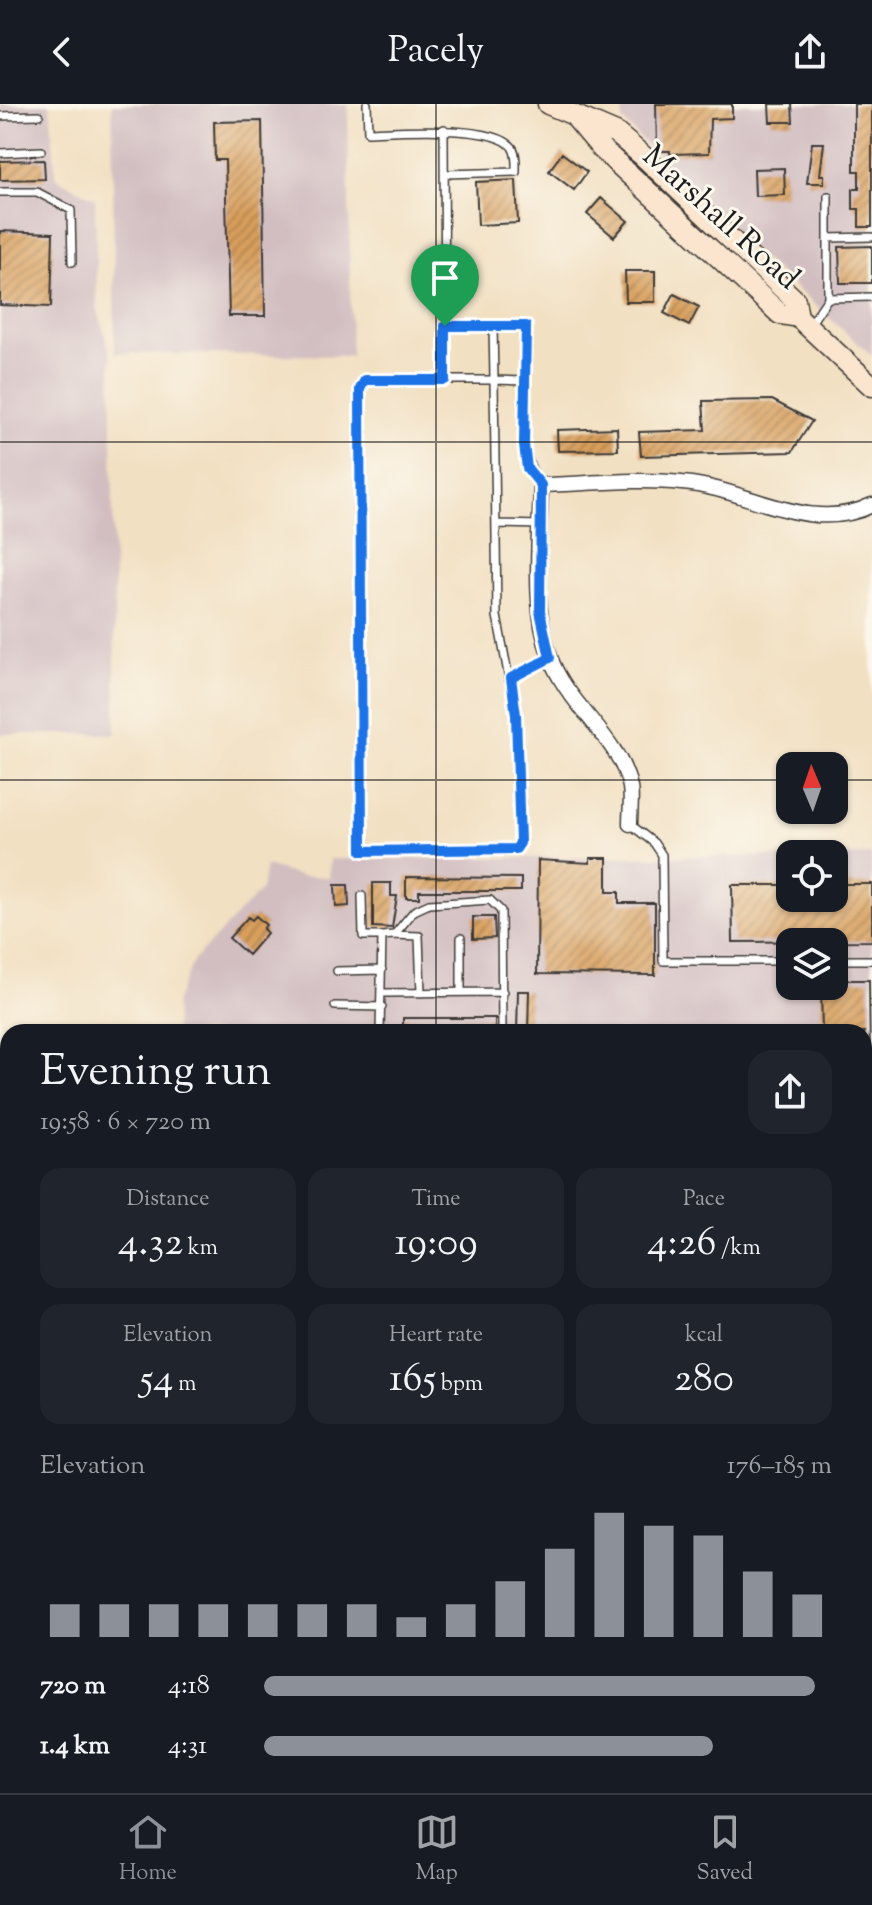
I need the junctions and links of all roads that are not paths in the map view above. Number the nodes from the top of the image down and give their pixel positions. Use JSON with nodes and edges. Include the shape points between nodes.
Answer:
{"nodes":[{"id":1,"x":367,"y":104,"type":"edge"},
{"id":2,"x":548,"y":104,"type":"edge"},
{"id":3,"x":582,"y":111,"type":"edge"},
{"id":4,"x":39,"y":115,"type":"dead end"},
{"id":5,"x":0,"y":116,"type":"edge"},
{"id":6,"x":444,"y":129,"type":"junction"},
{"id":7,"x":41,"y":151,"type":"dead end"},
{"id":8,"x":0,"y":153,"type":"edge"},
{"id":9,"x":445,"y":174,"type":"junction"},
{"id":10,"x":633,"y":174,"type":"junction"},
{"id":11,"x":0,"y":192,"type":"edge"},
{"id":12,"x":828,"y":196,"type":"dead end"},
{"id":13,"x":723,"y":232,"type":"junction"},
{"id":14,"x":872,"y":237,"type":"edge"},
{"id":15,"x":828,"y":238,"type":"junction"},
{"id":16,"x":72,"y":262,"type":"dead end"},
{"id":17,"x":872,"y":297,"type":"edge"},
{"id":18,"x":828,"y":298,"type":"junction"},
{"id":19,"x":803,"y":322,"type":"junction"},
{"id":20,"x":493,"y":325,"type":"junction"},
{"id":21,"x":445,"y":326,"type":"junction"},
{"id":22,"x":445,"y":380,"type":"junction"},
{"id":23,"x":494,"y":380,"type":"junction"},
{"id":24,"x":525,"y":381,"type":"junction"},
{"id":25,"x":872,"y":386,"type":"edge"},
{"id":26,"x":541,"y":485,"type":"junction"},
{"id":27,"x":872,"y":505,"type":"edge"},
{"id":28,"x":496,"y":524,"type":"junction"},
{"id":29,"x":541,"y":525,"type":"junction"},
{"id":30,"x":550,"y":658,"type":"junction"},
{"id":31,"x":511,"y":678,"type":"junction"},
{"id":32,"x":630,"y":824,"type":"joint"},
{"id":33,"x":362,"y":896,"type":"dead end"},
{"id":34,"x":394,"y":935,"type":"junction"},
{"id":35,"x":382,"y":936,"type":"junction"},
{"id":36,"x":461,"y":938,"type":"dead end"},
{"id":37,"x":848,"y":960,"type":"edge"},
{"id":38,"x":872,"y":960,"type":"edge"},
{"id":39,"x":776,"y":961,"type":"edge"},
{"id":40,"x":382,"y":970,"type":"junction"},
{"id":41,"x":337,"y":971,"type":"dead end"},
{"id":42,"x":461,"y":992,"type":"junction"},
{"id":43,"x":503,"y":992,"type":"junction"},
{"id":44,"x":383,"y":993,"type":"junction"},
{"id":45,"x":421,"y":993,"type":"junction"},
{"id":46,"x":335,"y":1006,"type":"dead end"},
{"id":47,"x":382,"y":1007,"type":"junction"},
{"id":48,"x":381,"y":1024,"type":"edge"},
{"id":49,"x":502,"y":1024,"type":"edge"}],
"edges":[{"from":1,"to":6,"type":"lane","via":[[368,132]]},
{"from":2,"to":3,"type":"main road","name":"Marshall Road"},
{"from":3,"to":10,"type":"main road","name":"Marshall Road","via":[[602,149]]},
{"from":3,"to":13,"type":"main road","name":"Marshall Road","via":[[616,133]]},
{"from":4,"to":5,"type":"lane"},
{"from":6,"to":9,"type":"lane"},
{"from":6,"to":9,"type":"lane","via":[[507,143],[516,158],[516,172]]},
{"from":7,"to":8,"type":"lane"},
{"from":9,"to":21,"type":"lane"},
{"from":10,"to":13,"type":"main road","via":[[681,206],[714,237]]},
{"from":10,"to":19,"type":"main road","name":"Marshall Road","via":[[780,314]]},
{"from":11,"to":16,"type":"lane","via":[[37,192],[71,210]]},
{"from":12,"to":15,"type":"lane"},
{"from":13,"to":19,"type":"main road","name":"Marshall Road","via":[[795,300]]},
{"from":14,"to":15,"type":"lane"},
{"from":15,"to":18,"type":"lane"},
{"from":17,"to":18,"type":"lane"},
{"from":18,"to":19,"type":"lane"},
{"from":19,"to":25,"type":"main road","name":"Marshall Road"},
{"from":20,"to":21,"type":"lane"},
{"from":20,"to":23,"type":"lane"},
{"from":20,"to":24,"type":"lane","via":[[526,326]]},
{"from":21,"to":22,"type":"lane"},
{"from":22,"to":23,"type":"lane"},
{"from":22,"to":31,"type":"lane","via":[[365,380],[360,389],[362,851],[516,849],[520,843]]},
{"from":23,"to":24,"type":"lane"},
{"from":23,"to":28,"type":"lane"},
{"from":24,"to":26,"type":"lane","via":[[527,468]]},
{"from":26,"to":27,"type":"street","via":[[681,482],[825,518]]},
{"from":26,"to":29,"type":"street"},
{"from":28,"to":29,"type":"lane"},
{"from":28,"to":31,"type":"lane","via":[[497,616]]},
{"from":29,"to":30,"type":"street","via":[[540,611]]},
{"from":30,"to":31,"type":"lane"},
{"from":30,"to":32,"type":"street","via":[[620,765],[630,787]]},
{"from":32,"to":39,"type":"lane","via":[[662,855],[663,961]]},
{"from":33,"to":35,"type":"lane","via":[[363,936]]},
{"from":34,"to":35,"type":"lane"},
{"from":34,"to":43,"type":"lane","via":[[414,911],[429,904],[490,900],[501,911]]},
{"from":34,"to":45,"type":"lane","via":[[419,936]]},
{"from":35,"to":40,"type":"lane"},
{"from":36,"to":42,"type":"lane"},
{"from":37,"to":38,"type":"lane"},
{"from":40,"to":41,"type":"lane"},
{"from":40,"to":44,"type":"lane"},
{"from":42,"to":43,"type":"lane"},
{"from":42,"to":45,"type":"lane"},
{"from":43,"to":49,"type":"lane"},
{"from":44,"to":45,"type":"lane"},
{"from":44,"to":47,"type":"lane"},
{"from":46,"to":47,"type":"lane"},
{"from":47,"to":48,"type":"lane"}]}
